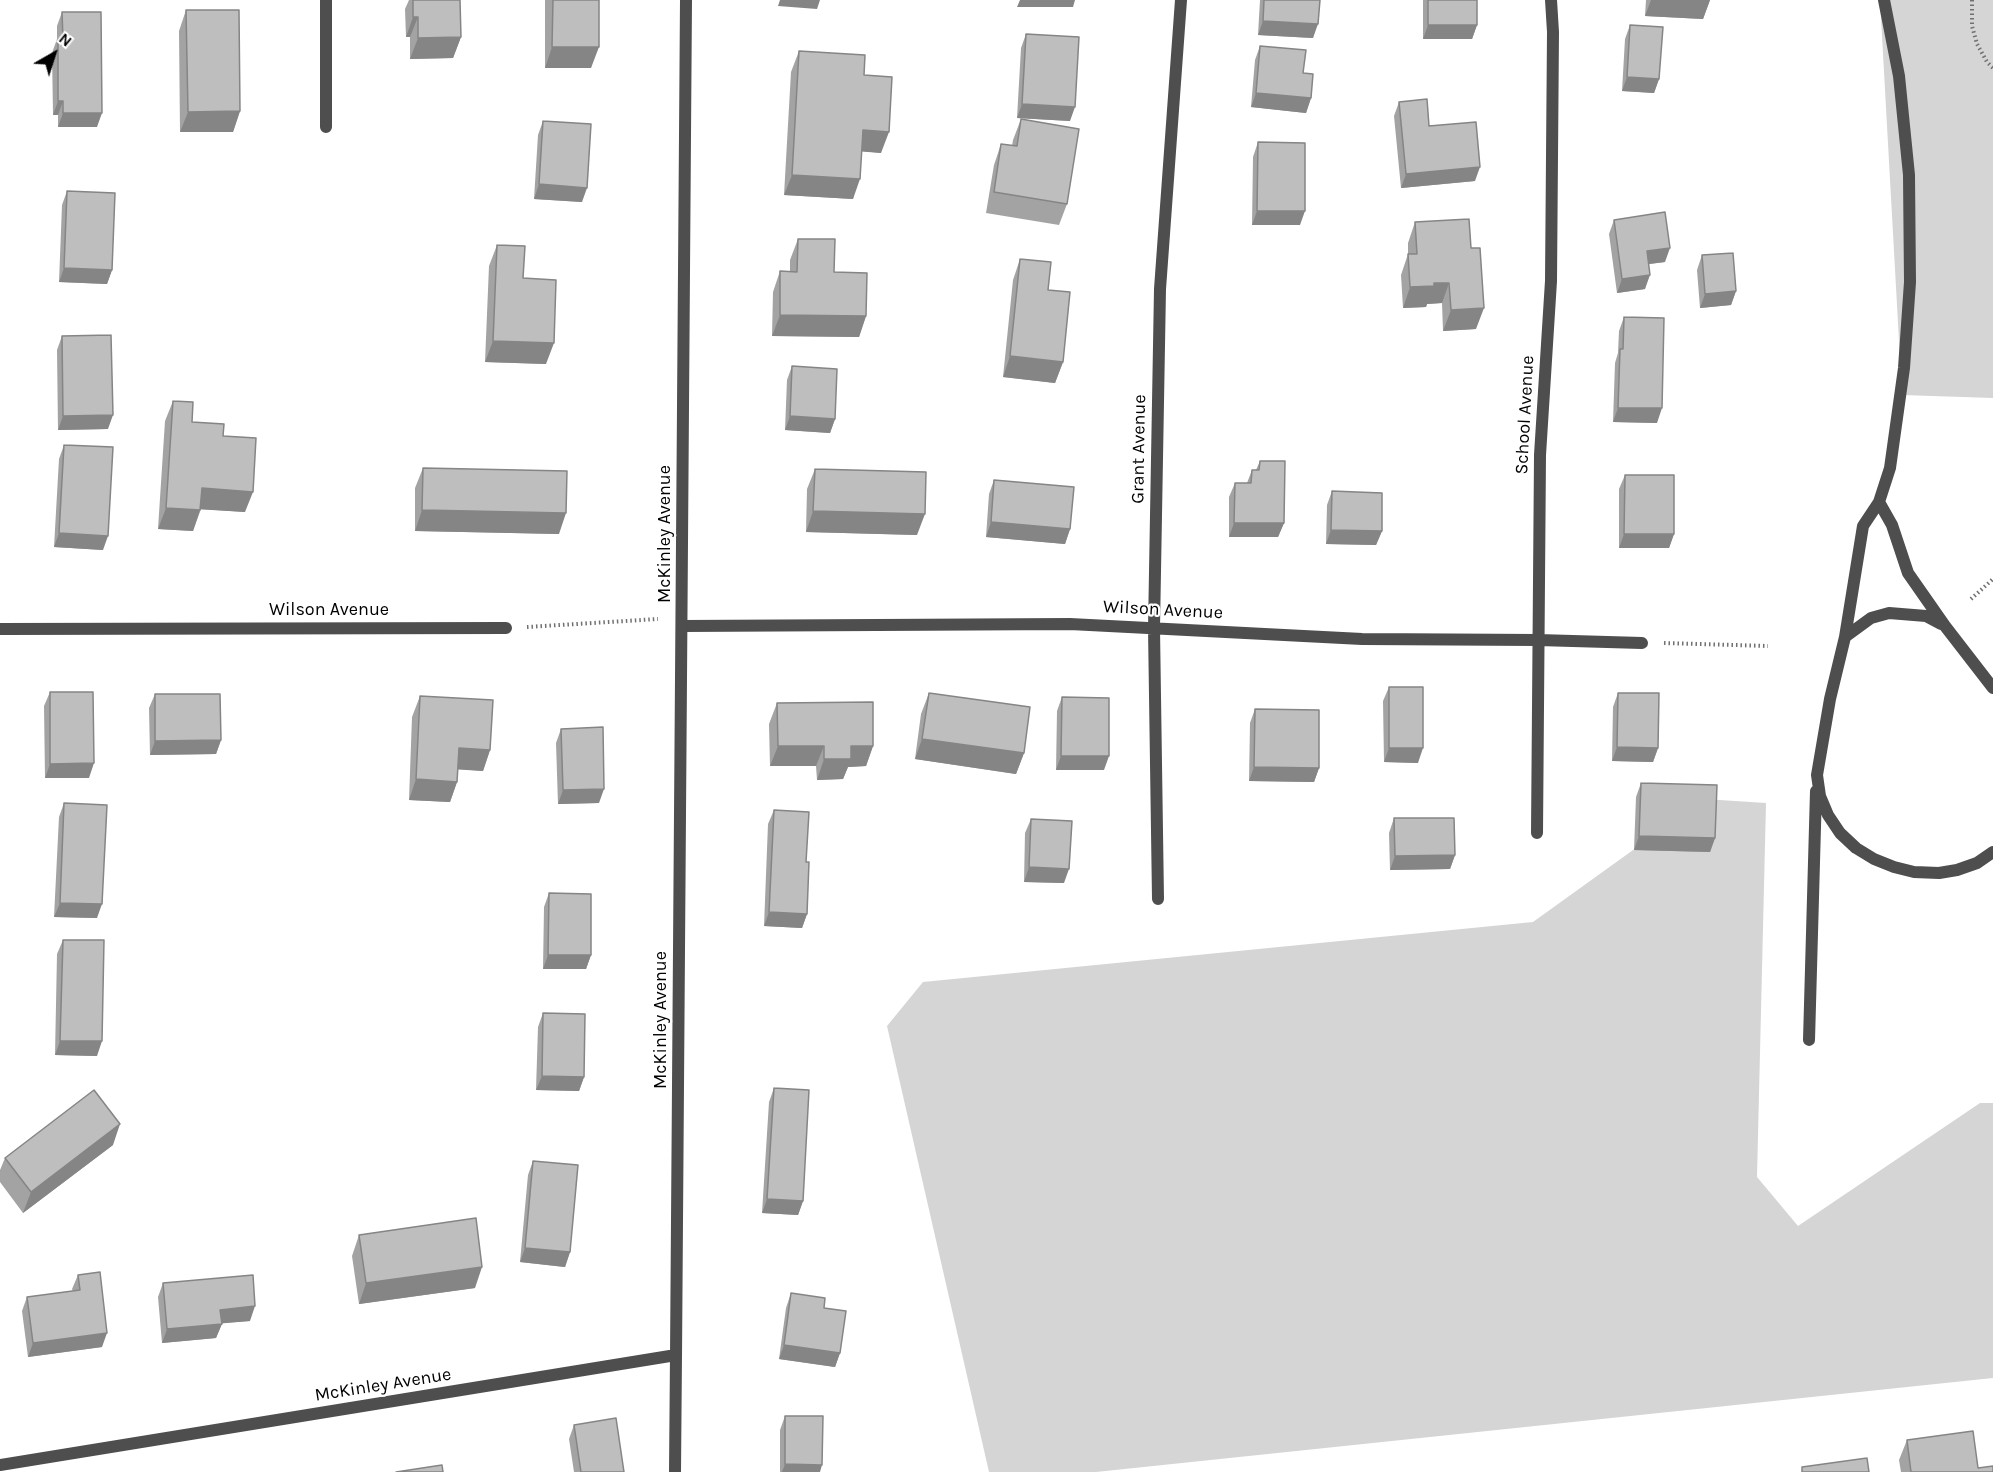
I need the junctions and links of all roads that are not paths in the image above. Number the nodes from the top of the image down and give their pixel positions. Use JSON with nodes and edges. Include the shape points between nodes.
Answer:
{"nodes":[{"id":1,"x":326,"y":0,"type":"edge"},
{"id":2,"x":686,"y":0,"type":"edge"},
{"id":3,"x":1181,"y":0,"type":"edge"},
{"id":4,"x":1551,"y":0,"type":"edge"},
{"id":5,"x":1884,"y":0,"type":"edge"},
{"id":6,"x":326,"y":127,"type":"dead end"},
{"id":7,"x":1879,"y":502,"type":"junction"},
{"id":8,"x":682,"y":626,"type":"junction"},
{"id":9,"x":1945,"y":626,"type":"junction"},
{"id":10,"x":506,"y":628,"type":"road end"},
{"id":11,"x":1155,"y":628,"type":"junction"},
{"id":12,"x":0,"y":629,"type":"edge"},
{"id":13,"x":1845,"y":637,"type":"junction"},
{"id":14,"x":1538,"y":640,"type":"junction"},
{"id":15,"x":1642,"y":643,"type":"road end"},
{"id":16,"x":1993,"y":688,"type":"edge"},
{"id":17,"x":1817,"y":774,"type":"junction"},
{"id":18,"x":1537,"y":832,"type":"dead end"},
{"id":19,"x":1993,"y":852,"type":"edge"},
{"id":20,"x":1158,"y":898,"type":"dead end"},
{"id":21,"x":1809,"y":1040,"type":"dead end"},
{"id":22,"x":676,"y":1355,"type":"junction"},
{"id":23,"x":0,"y":1465,"type":"edge"},
{"id":24,"x":675,"y":1472,"type":"edge"}],
"edges":[{"from":1,"to":6,"type":"street"},
{"from":2,"to":8,"type":"street","name":"McKinley Avenue"},
{"from":3,"to":11,"type":"street","name":"Grant Avenue","via":[[1160,289]]},
{"from":4,"to":14,"type":"street","name":"School Avenue","via":[[1551,281],[1540,455]]},
{"from":5,"to":7,"type":"street","via":[[1899,76],[1909,176],[1910,282],[1904,368],[1890,468]]},
{"from":7,"to":9,"type":"street","via":[[1892,525],[1908,573]]},
{"from":7,"to":13,"type":"street","via":[[1863,526]]},
{"from":8,"to":11,"type":"street","name":"Wilson Avenue","via":[[1070,624]]},
{"from":8,"to":22,"type":"street","name":"McKinley Avenue"},
{"from":9,"to":13,"type":"street","via":[[1926,616],[1889,614],[1871,618]]},
{"from":9,"to":16,"type":"street"},
{"from":10,"to":12,"type":"street","name":"Wilson Avenue"},
{"from":11,"to":14,"type":"street","name":"Wilson Avenue","via":[[1362,639]]},
{"from":11,"to":20,"type":"street","name":"Grant Avenue"},
{"from":13,"to":17,"type":"street"},
{"from":14,"to":15,"type":"street","name":"Wilson Avenue"},
{"from":14,"to":18,"type":"street","name":"School Avenue"},
{"from":17,"to":19,"type":"street","via":[[1820,796],[1840,833],[1874,859],[1914,872],[1939,873],[1957,870]]},
{"from":17,"to":21,"type":"street"},
{"from":22,"to":23,"type":"street","name":"McKinley Avenue"},
{"from":22,"to":24,"type":"street"}]}
